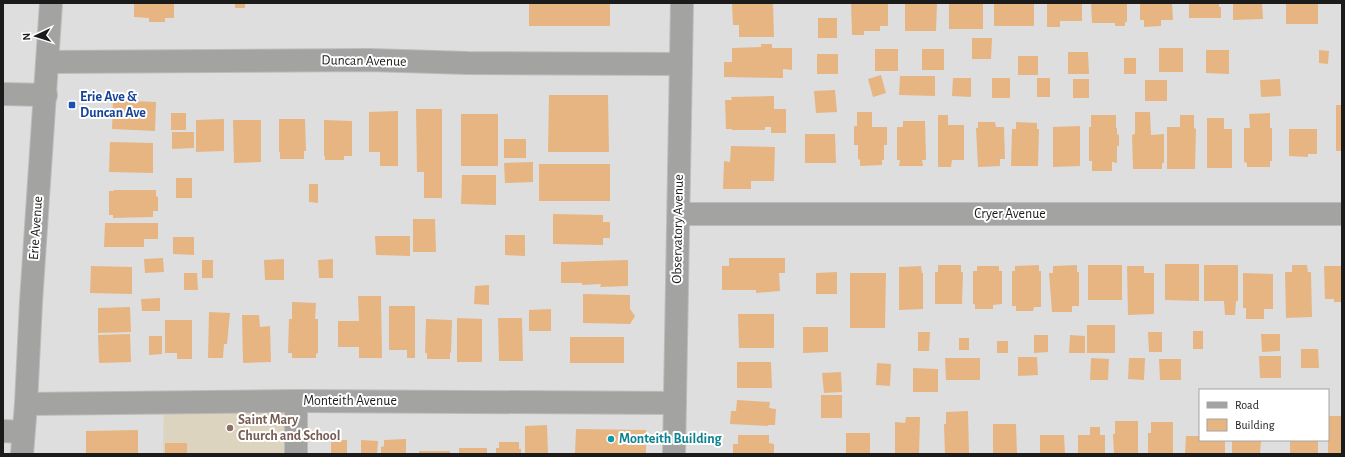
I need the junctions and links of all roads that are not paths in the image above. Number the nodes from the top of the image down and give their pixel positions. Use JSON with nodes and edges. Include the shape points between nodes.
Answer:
{"nodes":[{"id":1,"x":51,"y":3,"type":"edge"},
{"id":2,"x":682,"y":3,"type":"edge"},
{"id":3,"x":48,"y":62,"type":"junction"},
{"id":4,"x":681,"y":64,"type":"junction"},
{"id":5,"x":3,"y":94,"type":"edge"},
{"id":6,"x":46,"y":95,"type":"junction"},
{"id":7,"x":679,"y":214,"type":"junction"},
{"id":8,"x":1342,"y":214,"type":"edge"},
{"id":9,"x":296,"y":401,"type":"junction"},
{"id":10,"x":675,"y":403,"type":"junction"},
{"id":11,"x":26,"y":404,"type":"junction"},
{"id":12,"x":13,"y":432,"type":"edge"},
{"id":13,"x":22,"y":454,"type":"edge"},
{"id":14,"x":296,"y":454,"type":"edge"},
{"id":15,"x":674,"y":454,"type":"edge"}],
"edges":[{"from":1,"to":3,"type":"street","name":"Erie Avenue"},
{"from":2,"to":4,"type":"street","name":"Observatory Avenue"},
{"from":3,"to":4,"type":"street","name":"Duncan Avenue","via":[[369,60]]},
{"from":3,"to":6,"type":"street","name":"Erie Avenue"},
{"from":4,"to":7,"type":"street","name":"Observatory Avenue"},
{"from":5,"to":6,"type":"street"},
{"from":6,"to":11,"type":"street","name":"Erie Avenue","via":[[30,308]]},
{"from":7,"to":8,"type":"street","name":"Cryer Avenue"},
{"from":7,"to":10,"type":"street","name":"Observatory Avenue"},
{"from":9,"to":10,"type":"street","name":"Monteith Avenue"},
{"from":9,"to":11,"type":"street","name":"Monteith Avenue"},
{"from":9,"to":14,"type":"street"},
{"from":10,"to":15,"type":"street","name":"Observatory Avenue"},
{"from":11,"to":12,"type":"street","name":"Erie Avenue"},
{"from":12,"to":13,"type":"street","name":"Erie Avenue"}]}
